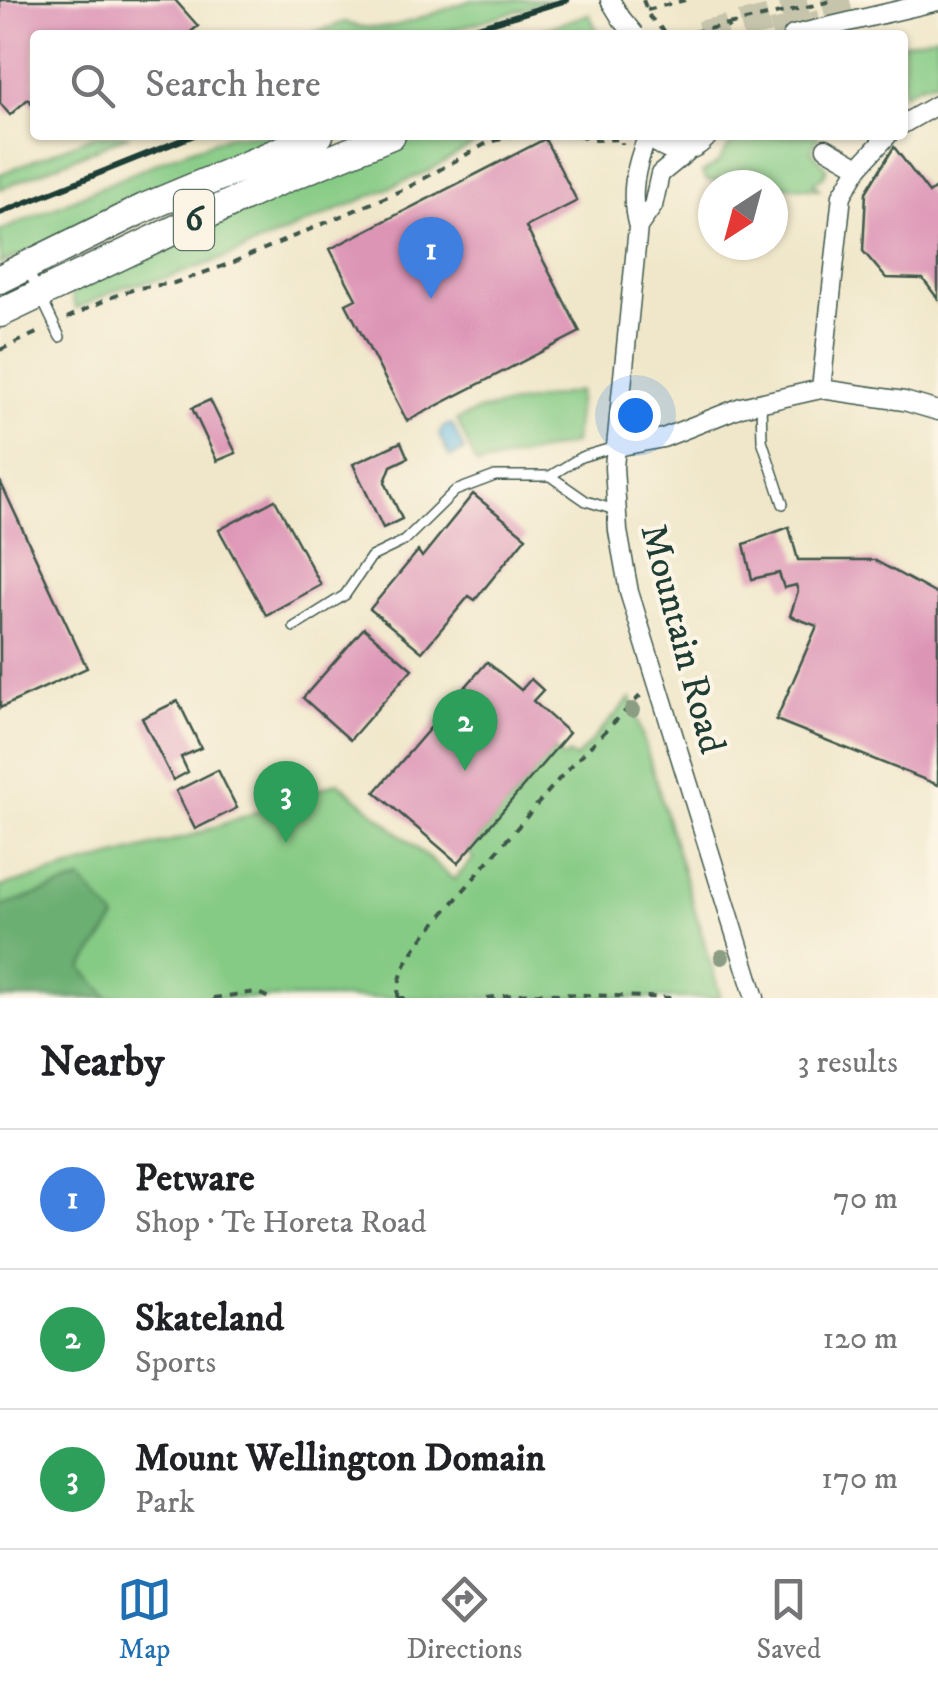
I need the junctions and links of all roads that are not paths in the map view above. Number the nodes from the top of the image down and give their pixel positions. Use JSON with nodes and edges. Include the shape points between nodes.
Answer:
{"nodes":[{"id":1,"x":610,"y":0,"type":"edge"},
{"id":2,"x":938,"y":1,"type":"edge"},
{"id":3,"x":623,"y":27,"type":"edge"},
{"id":4,"x":813,"y":30,"type":"tunnel mouth"},
{"id":5,"x":938,"y":104,"type":"edge"},
{"id":6,"x":908,"y":121,"type":"edge"},
{"id":7,"x":307,"y":140,"type":"edge"},
{"id":8,"x":379,"y":140,"type":"edge"},
{"id":9,"x":647,"y":140,"type":"edge"},
{"id":10,"x":654,"y":140,"type":"edge"},
{"id":11,"x":705,"y":140,"type":"edge"},
{"id":12,"x":883,"y":140,"type":"edge"},
{"id":13,"x":826,"y":148,"type":"dead end"},
{"id":14,"x":687,"y":152,"type":"junction"},
{"id":15,"x":858,"y":167,"type":"junction"},
{"id":16,"x":638,"y":228,"type":"junction"},
{"id":17,"x":26,"y":265,"type":"junction"},
{"id":18,"x":0,"y":279,"type":"edge"},
{"id":19,"x":40,"y":294,"type":"junction"},
{"id":20,"x":0,"y":313,"type":"edge"},
{"id":21,"x":60,"y":337,"type":"dead end"},
{"id":22,"x":821,"y":389,"type":"junction"},
{"id":23,"x":760,"y":402,"type":"junction"},
{"id":24,"x":938,"y":411,"type":"edge"},
{"id":25,"x":616,"y":447,"type":"junction"},
{"id":26,"x":550,"y":476,"type":"junction"},
{"id":27,"x":784,"y":504,"type":"dead end"},
{"id":28,"x":615,"y":510,"type":"junction"},
{"id":29,"x":294,"y":627,"type":"dead end"},
{"id":30,"x":755,"y":998,"type":"edge"}],
"edges":[{"from":1,"to":3,"type":"street"},
{"from":2,"to":4,"type":"street"},
{"from":5,"to":6,"type":"street"},
{"from":7,"to":17,"type":"main road","number":"6"},
{"from":8,"to":19,"type":"main road","number":"6"},
{"from":9,"to":16,"type":"street","name":"Mountain Road","via":[[635,168]]},
{"from":10,"to":14,"type":"street","via":[[664,149]]},
{"from":11,"to":14,"type":"street","name":"Mountain Road"},
{"from":12,"to":15,"type":"street"},
{"from":13,"to":15,"type":"street"},
{"from":14,"to":16,"type":"street","name":"Mountain Road","via":[[660,174]]},
{"from":15,"to":22,"type":"street","via":[[842,195]]},
{"from":16,"to":25,"type":"street","name":"Mountain Road"},
{"from":17,"to":18,"type":"main road","number":"6"},
{"from":17,"to":19,"type":"lane"},
{"from":19,"to":20,"type":"main road","number":"6"},
{"from":19,"to":21,"type":"lane"},
{"from":22,"to":23,"type":"street"},
{"from":22,"to":24,"type":"street"},
{"from":23,"to":25,"type":"street","via":[[663,438]]},
{"from":23,"to":27,"type":"lane","via":[[759,426]]},
{"from":25,"to":26,"type":"lane"},
{"from":25,"to":28,"type":"street","name":"Mountain Road"},
{"from":26,"to":28,"type":"lane","via":[[586,501]]},
{"from":26,"to":29,"type":"lane","via":[[494,476],[454,492],[404,542],[371,557],[345,595]]},
{"from":28,"to":30,"type":"street","name":"Mountain Road","via":[[629,592]]}]}
